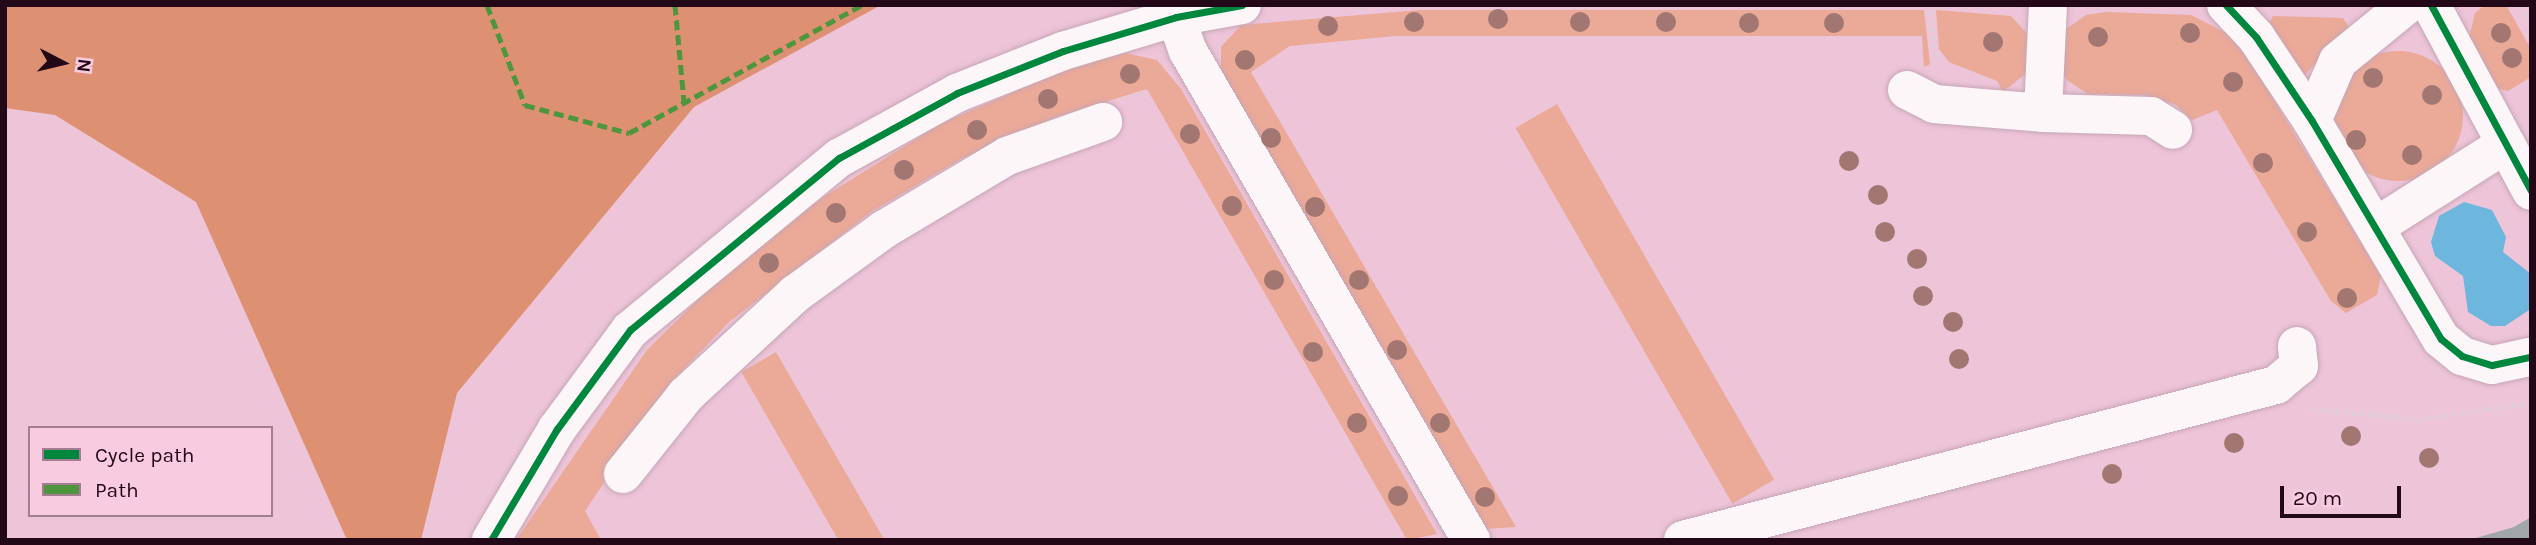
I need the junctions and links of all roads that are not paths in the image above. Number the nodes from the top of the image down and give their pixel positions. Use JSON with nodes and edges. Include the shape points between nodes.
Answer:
{"nodes":[{"id":1,"x":1242,"y":5,"type":"edge"},
{"id":2,"x":2048,"y":5,"type":"edge"},
{"id":3,"x":2226,"y":5,"type":"edge"},
{"id":4,"x":2406,"y":5,"type":"edge"},
{"id":5,"x":2431,"y":5,"type":"edge"},
{"id":6,"x":1176,"y":17,"type":"junction"},
{"id":7,"x":1907,"y":90,"type":"dead end"},
{"id":8,"x":2043,"y":113,"type":"junction"},
{"id":9,"x":2312,"y":121,"type":"junction"},
{"id":10,"x":1103,"y":122,"type":"dead end"},
{"id":11,"x":2173,"y":130,"type":"dead end"},
{"id":12,"x":2506,"y":144,"type":"junction"},
{"id":13,"x":2531,"y":191,"type":"edge"},
{"id":14,"x":2375,"y":227,"type":"junction"},
{"id":15,"x":2297,"y":346,"type":"dead end"},
{"id":16,"x":2531,"y":357,"type":"edge"},
{"id":17,"x":624,"y":474,"type":"dead end"},
{"id":18,"x":491,"y":540,"type":"edge"},
{"id":19,"x":1471,"y":540,"type":"edge"},
{"id":20,"x":1683,"y":540,"type":"edge"}],
"edges":[{"from":1,"to":6,"type":"street"},
{"from":2,"to":8,"type":"street"},
{"from":3,"to":9,"type":"street"},
{"from":4,"to":9,"type":"street","via":[[2338,61]]},
{"from":5,"to":12,"type":"street"},
{"from":6,"to":18,"type":"street","via":[[957,93],[839,158],[630,330],[557,429]]},
{"from":6,"to":19,"type":"street","via":[[1188,51]]},
{"from":7,"to":8,"type":"street","via":[[1934,104]]},
{"from":8,"to":11,"type":"street","via":[[2151,116]]},
{"from":9,"to":14,"type":"street"},
{"from":10,"to":17,"type":"street","via":[[1007,156],[883,230],[795,294],[686,395]]},
{"from":12,"to":13,"type":"street"},
{"from":12,"to":14,"type":"street"},
{"from":14,"to":16,"type":"street","via":[[2441,339],[2462,356],[2492,365]]},
{"from":15,"to":20,"type":"street","via":[[2299,366],[2276,385]]}]}
